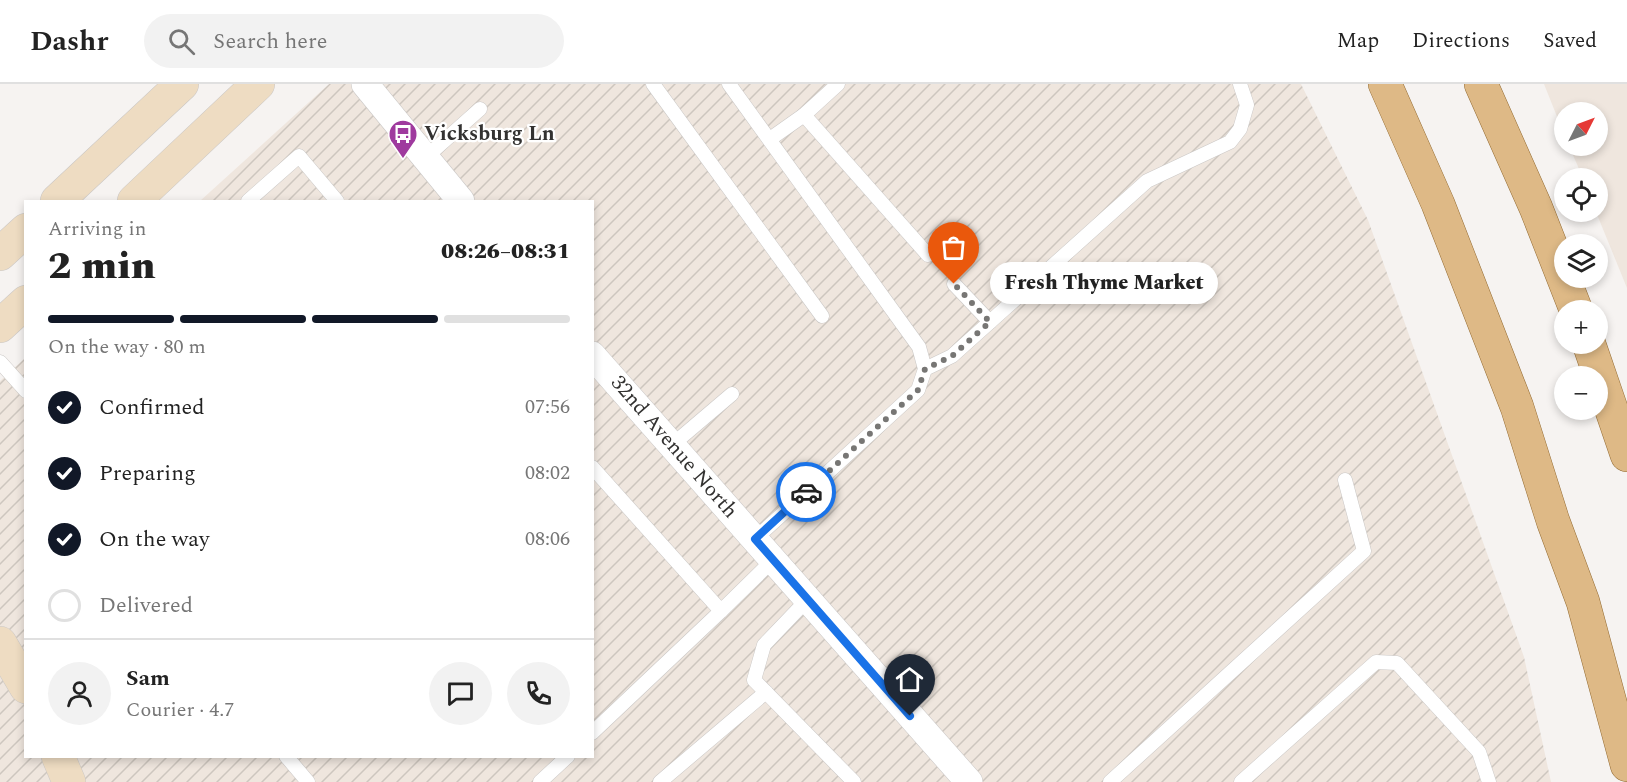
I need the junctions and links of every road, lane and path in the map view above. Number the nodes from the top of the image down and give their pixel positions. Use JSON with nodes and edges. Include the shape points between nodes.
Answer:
{"nodes":[{"id":1,"x":183,"y":84,"type":"edge"},
{"id":2,"x":258,"y":84,"type":"edge"},
{"id":3,"x":366,"y":84,"type":"edge"},
{"id":4,"x":653,"y":84,"type":"edge"},
{"id":5,"x":729,"y":84,"type":"edge"},
{"id":6,"x":838,"y":84,"type":"edge"},
{"id":7,"x":1240,"y":84,"type":"edge"},
{"id":8,"x":1384,"y":84,"type":"edge"},
{"id":9,"x":1481,"y":84,"type":"edge"},
{"id":10,"x":480,"y":109,"type":"dead end"},
{"id":11,"x":804,"y":116,"type":"junction"},
{"id":12,"x":770,"y":139,"type":"junction"},
{"id":13,"x":425,"y":158,"type":"junction"},
{"id":14,"x":58,"y":200,"type":"edge"},
{"id":15,"x":135,"y":200,"type":"edge"},
{"id":16,"x":249,"y":200,"type":"edge"},
{"id":17,"x":336,"y":200,"type":"edge"},
{"id":18,"x":460,"y":200,"type":"edge"},
{"id":19,"x":24,"y":232,"type":"edge"},
{"id":20,"x":0,"y":254,"type":"edge"},
{"id":21,"x":928,"y":255,"type":"dead end"},
{"id":22,"x":954,"y":284,"type":"dead end"},
{"id":23,"x":1572,"y":300,"type":"edge"},
{"id":24,"x":24,"y":304,"type":"edge"},
{"id":25,"x":822,"y":316,"type":"dead end"},
{"id":26,"x":990,"y":322,"type":"junction"},
{"id":27,"x":0,"y":326,"type":"edge"},
{"id":28,"x":1592,"y":354,"type":"edge"},
{"id":29,"x":594,"y":357,"type":"edge"},
{"id":30,"x":0,"y":362,"type":"edge"},
{"id":31,"x":925,"y":369,"type":"junction"},
{"id":32,"x":24,"y":389,"type":"edge"},
{"id":33,"x":732,"y":394,"type":"dead end"},
{"id":34,"x":672,"y":445,"type":"junction"},
{"id":35,"x":1627,"y":455,"type":"edge"},
{"id":36,"x":594,"y":469,"type":"edge"},
{"id":37,"x":1345,"y":480,"type":"dead end"},
{"id":38,"x":1553,"y":521,"type":"junction"},
{"id":39,"x":755,"y":539,"type":"junction"},
{"id":40,"x":773,"y":560,"type":"junction"},
{"id":41,"x":808,"y":599,"type":"junction"},
{"id":42,"x":721,"y":611,"type":"junction"},
{"id":43,"x":0,"y":643,"type":"edge"},
{"id":44,"x":24,"y":684,"type":"edge"},
{"id":45,"x":766,"y":692,"type":"junction"},
{"id":46,"x":594,"y":731,"type":"edge"},
{"id":47,"x":59,"y":758,"type":"edge"},
{"id":48,"x":288,"y":758,"type":"edge"},
{"id":49,"x":566,"y":758,"type":"edge"},
{"id":50,"x":1627,"y":765,"type":"edge"},
{"id":51,"x":69,"y":782,"type":"edge"},
{"id":52,"x":308,"y":782,"type":"edge"},
{"id":53,"x":540,"y":782,"type":"edge"},
{"id":54,"x":660,"y":782,"type":"edge"},
{"id":55,"x":854,"y":782,"type":"edge"},
{"id":56,"x":969,"y":782,"type":"edge"},
{"id":57,"x":1110,"y":782,"type":"edge"},
{"id":58,"x":1240,"y":782,"type":"edge"},
{"id":59,"x":1489,"y":782,"type":"edge"},
{"id":60,"x":1611,"y":782,"type":"edge"}],
"edges":[{"from":1,"to":14,"type":"main road"},
{"from":2,"to":15,"type":"main road"},
{"from":3,"to":13,"type":"street"},
{"from":4,"to":25,"type":"lane"},
{"from":5,"to":12,"type":"lane"},
{"from":6,"to":11,"type":"lane"},
{"from":7,"to":26,"type":"lane","via":[[1247,105],[1240,129],[1230,142],[1147,181]]},
{"from":8,"to":38,"type":"main road","via":[[1438,204],[1517,407]]},
{"from":9,"to":23,"type":"main road"},
{"from":10,"to":13,"type":"lane"},
{"from":11,"to":12,"type":"lane"},
{"from":11,"to":21,"type":"lane"},
{"from":12,"to":31,"type":"lane","via":[[919,347]]},
{"from":13,"to":18,"type":"street"},
{"from":16,"to":17,"type":"lane","via":[[299,156]]},
{"from":19,"to":20,"type":"main road"},
{"from":22,"to":26,"type":"lane"},
{"from":24,"to":27,"type":"main road"},
{"from":26,"to":31,"type":"lane","via":[[952,356]]},
{"from":28,"to":35,"type":"main road"},
{"from":29,"to":34,"type":"street","name":"32nd Avenue North"},
{"from":30,"to":32,"type":"lane"},
{"from":31,"to":39,"type":"lane","via":[[918,390]]},
{"from":33,"to":34,"type":"lane"},
{"from":34,"to":39,"type":"street","name":"32nd Avenue North"},
{"from":36,"to":42,"type":"lane"},
{"from":37,"to":57,"type":"lane","via":[[1364,551]]},
{"from":38,"to":50,"type":"main road","via":[[1583,602]]},
{"from":38,"to":60,"type":"main road","via":[[1565,616]]},
{"from":39,"to":40,"type":"street","name":"32nd Avenue North"},
{"from":40,"to":41,"type":"street","name":"32nd Avenue North"},
{"from":40,"to":42,"type":"lane"},
{"from":41,"to":45,"type":"lane","via":[[764,645],[754,680]]},
{"from":41,"to":56,"type":"street","name":"32nd Avenue North"},
{"from":42,"to":46,"type":"lane"},
{"from":43,"to":44,"type":"main road"},
{"from":45,"to":54,"type":"lane"},
{"from":45,"to":55,"type":"lane"},
{"from":47,"to":51,"type":"main road"},
{"from":48,"to":52,"type":"lane"},
{"from":49,"to":53,"type":"lane"},
{"from":58,"to":59,"type":"lane","via":[[1376,662],[1397,663],[1479,752]]}]}
